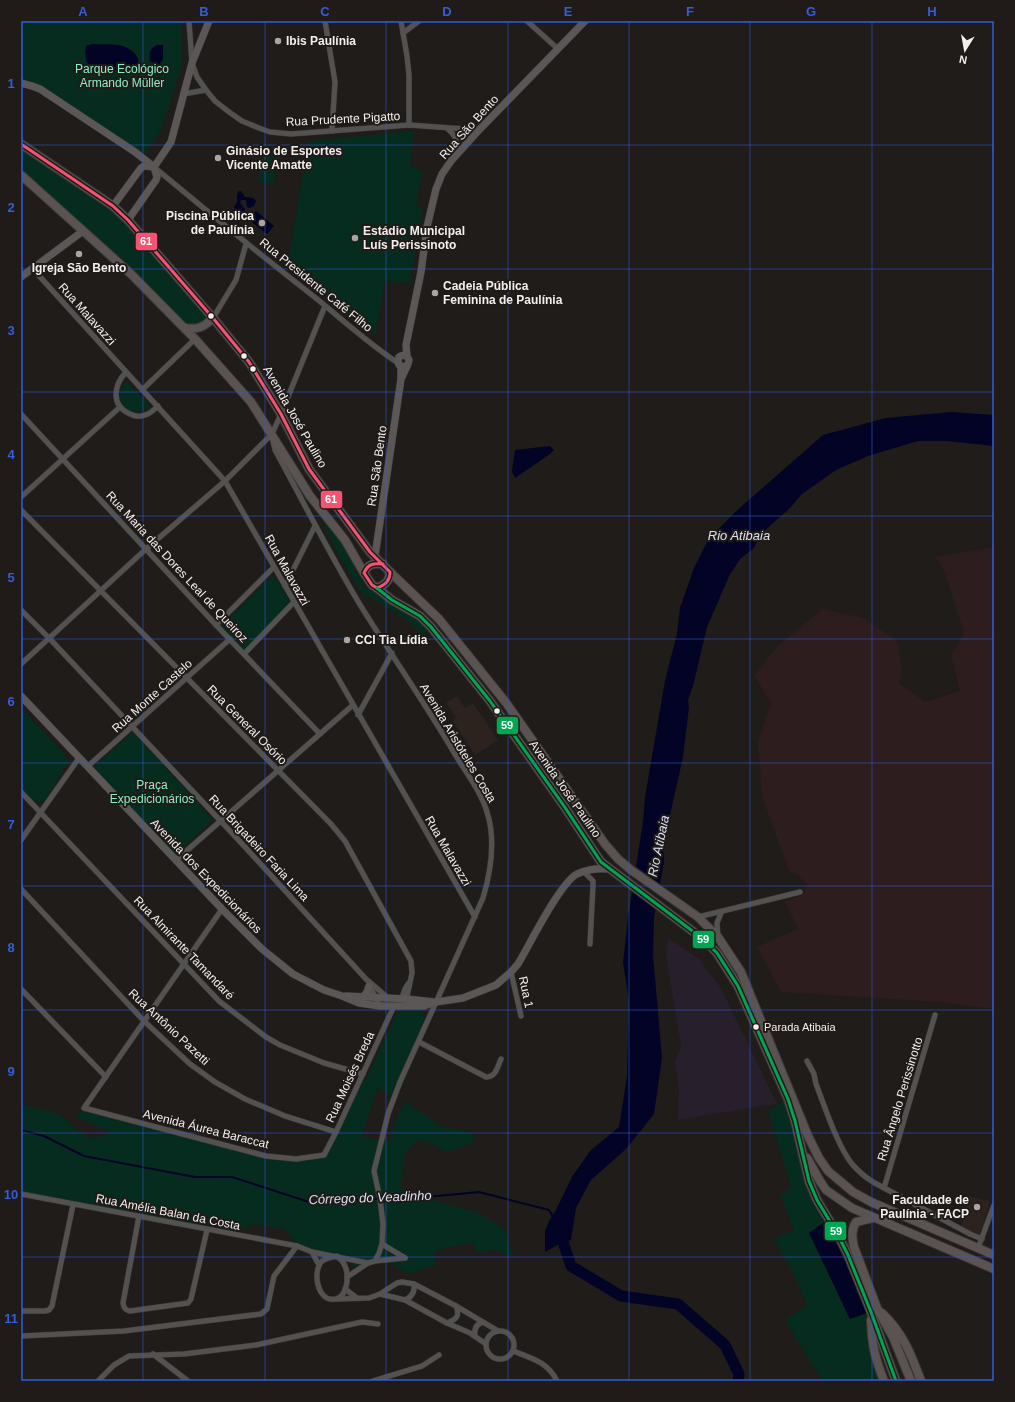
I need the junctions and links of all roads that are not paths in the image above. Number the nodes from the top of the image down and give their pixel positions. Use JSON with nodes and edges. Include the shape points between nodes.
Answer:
{"nodes":[{"id":1,"x":189,"y":21,"type":"edge"},
{"id":2,"x":209,"y":21,"type":"edge"},
{"id":3,"x":325,"y":21,"type":"edge"},
{"id":4,"x":401,"y":21,"type":"edge"},
{"id":5,"x":419,"y":21,"type":"edge"},
{"id":6,"x":527,"y":21,"type":"edge"},
{"id":7,"x":585,"y":21,"type":"edge"},
{"id":8,"x":403,"y":33,"type":"junction"},
{"id":9,"x":558,"y":50,"type":"junction"},
{"id":10,"x":192,"y":63,"type":"junction"},
{"id":11,"x":21,"y":83,"type":"edge"},
{"id":12,"x":206,"y":90,"type":"junction"},
{"id":13,"x":183,"y":94,"type":"junction"},
{"id":14,"x":409,"y":125,"type":"junction"},
{"id":15,"x":447,"y":128,"type":"junction"},
{"id":16,"x":332,"y":130,"type":"junction"},
{"id":17,"x":479,"y":130,"type":"junction"},
{"id":18,"x":21,"y":144,"type":"edge"},
{"id":19,"x":460,"y":151,"type":"junction"},
{"id":20,"x":154,"y":167,"type":"junction"},
{"id":21,"x":21,"y":176,"type":"edge"},
{"id":22,"x":113,"y":206,"type":"junction"},
{"id":23,"x":128,"y":220,"type":"junction"},
{"id":24,"x":83,"y":231,"type":"junction"},
{"id":25,"x":246,"y":244,"type":"junction"},
{"id":26,"x":32,"y":268,"type":"junction"},
{"id":27,"x":21,"y":277,"type":"edge"},
{"id":28,"x":325,"y":306,"type":"junction"},
{"id":29,"x":213,"y":318,"type":"junction"},
{"id":30,"x":185,"y":328,"type":"junction"},
{"id":31,"x":195,"y":339,"type":"junction"},
{"id":32,"x":402,"y":361,"type":"junction"},
{"id":33,"x":126,"y":372,"type":"junction"},
{"id":34,"x":143,"y":390,"type":"junction"},
{"id":35,"x":158,"y":406,"type":"junction"},
{"id":36,"x":120,"y":407,"type":"junction"},
{"id":37,"x":21,"y":414,"type":"edge"},
{"id":38,"x":281,"y":414,"type":"junction"},
{"id":39,"x":272,"y":434,"type":"junction"},
{"id":40,"x":62,"y":458,"type":"junction"},
{"id":41,"x":225,"y":481,"type":"junction"},
{"id":42,"x":21,"y":496,"type":"edge"},
{"id":43,"x":21,"y":510,"type":"edge"},
{"id":44,"x":315,"y":526,"type":"junction"},
{"id":45,"x":146,"y":549,"type":"junction"},
{"id":46,"x":375,"y":556,"type":"junction"},
{"id":47,"x":370,"y":564,"type":"junction"},
{"id":48,"x":383,"y":564,"type":"junction"},
{"id":49,"x":274,"y":567,"type":"junction"},
{"id":50,"x":390,"y":572,"type":"junction"},
{"id":51,"x":364,"y":573,"type":"junction"},
{"id":52,"x":285,"y":586,"type":"junction"},
{"id":53,"x":377,"y":588,"type":"junction"},
{"id":54,"x":100,"y":591,"type":"junction"},
{"id":55,"x":294,"y":602,"type":"junction"},
{"id":56,"x":21,"y":610,"type":"edge"},
{"id":57,"x":216,"y":625,"type":"junction"},
{"id":58,"x":50,"y":639,"type":"junction"},
{"id":59,"x":230,"y":639,"type":"junction"},
{"id":60,"x":392,"y":653,"type":"junction"},
{"id":61,"x":244,"y":654,"type":"junction"},
{"id":62,"x":21,"y":664,"type":"edge"},
{"id":63,"x":187,"y":678,"type":"junction"},
{"id":64,"x":21,"y":696,"type":"edge"},
{"id":65,"x":353,"y":705,"type":"junction"},
{"id":66,"x":358,"y":715,"type":"junction"},
{"id":67,"x":132,"y":727,"type":"junction"},
{"id":68,"x":320,"y":734,"type":"junction"},
{"id":69,"x":79,"y":758,"type":"junction"},
{"id":70,"x":87,"y":767,"type":"junction"},
{"id":71,"x":277,"y":771,"type":"junction"},
{"id":72,"x":21,"y":792,"type":"edge"},
{"id":73,"x":40,"y":813,"type":"junction"},
{"id":74,"x":221,"y":821,"type":"junction"},
{"id":75,"x":21,"y":840,"type":"edge"},
{"id":76,"x":176,"y":860,"type":"junction"},
{"id":77,"x":610,"y":869,"type":"junction"},
{"id":78,"x":584,"y":872,"type":"junction"},
{"id":79,"x":21,"y":889,"type":"edge"},
{"id":80,"x":800,"y":892,"type":"dead end"},
{"id":81,"x":222,"y":909,"type":"junction"},
{"id":82,"x":721,"y":912,"type":"junction"},
{"id":83,"x":475,"y":917,"type":"junction"},
{"id":84,"x":698,"y":917,"type":"junction"},
{"id":85,"x":718,"y":937,"type":"junction"},
{"id":86,"x":590,"y":944,"type":"dead end"},
{"id":87,"x":183,"y":964,"type":"junction"},
{"id":88,"x":511,"y":972,"type":"junction"},
{"id":89,"x":368,"y":982,"type":"junction"},
{"id":90,"x":21,"y":989,"type":"edge"},
{"id":91,"x":342,"y":996,"type":"junction"},
{"id":92,"x":363,"y":997,"type":"junction"},
{"id":93,"x":375,"y":998,"type":"junction"},
{"id":94,"x":388,"y":998,"type":"junction"},
{"id":95,"x":436,"y":1002,"type":"junction"},
{"id":96,"x":403,"y":1003,"type":"junction"},
{"id":97,"x":380,"y":1006,"type":"junction"},
{"id":98,"x":394,"y":1006,"type":"junction"},
{"id":99,"x":935,"y":1015,"type":"dead end"},
{"id":100,"x":521,"y":1016,"type":"dead end"},
{"id":101,"x":144,"y":1021,"type":"junction"},
{"id":102,"x":418,"y":1042,"type":"junction"},
{"id":103,"x":501,"y":1059,"type":"dead end"},
{"id":104,"x":806,"y":1061,"type":"dead end"},
{"id":105,"x":363,"y":1074,"type":"junction"},
{"id":106,"x":106,"y":1077,"type":"junction"},
{"id":107,"x":336,"y":1132,"type":"junction"},
{"id":108,"x":800,"y":1140,"type":"junction"},
{"id":109,"x":324,"y":1155,"type":"joint"},
{"id":110,"x":884,"y":1188,"type":"junction"},
{"id":111,"x":21,"y":1194,"type":"edge"},
{"id":112,"x":73,"y":1205,"type":"junction"},
{"id":113,"x":994,"y":1205,"type":"edge"},
{"id":114,"x":139,"y":1216,"type":"junction"},
{"id":115,"x":874,"y":1218,"type":"junction"},
{"id":116,"x":207,"y":1230,"type":"junction"},
{"id":117,"x":982,"y":1239,"type":"junction"},
{"id":118,"x":382,"y":1244,"type":"junction"},
{"id":119,"x":297,"y":1246,"type":"junction"},
{"id":120,"x":978,"y":1248,"type":"junction"},
{"id":121,"x":312,"y":1252,"type":"junction"},
{"id":122,"x":994,"y":1255,"type":"edge"},
{"id":123,"x":337,"y":1256,"type":"junction"},
{"id":124,"x":375,"y":1261,"type":"junction"},
{"id":125,"x":368,"y":1264,"type":"junction"},
{"id":126,"x":319,"y":1265,"type":"junction"},
{"id":127,"x":994,"y":1269,"type":"edge"},
{"id":128,"x":347,"y":1277,"type":"junction"},
{"id":129,"x":414,"y":1284,"type":"junction"},
{"id":130,"x":345,"y":1289,"type":"junction"},
{"id":131,"x":380,"y":1294,"type":"junction"},
{"id":132,"x":357,"y":1298,"type":"junction"},
{"id":133,"x":337,"y":1299,"type":"junction"},
{"id":134,"x":405,"y":1300,"type":"junction"},
{"id":135,"x":456,"y":1306,"type":"junction"},
{"id":136,"x":874,"y":1310,"type":"junction"},
{"id":137,"x":21,"y":1311,"type":"edge"},
{"id":138,"x":483,"y":1322,"type":"junction"},
{"id":139,"x":447,"y":1323,"type":"junction"},
{"id":140,"x":378,"y":1324,"type":"dead end"},
{"id":141,"x":498,"y":1331,"type":"junction"},
{"id":142,"x":21,"y":1336,"type":"edge"},
{"id":143,"x":475,"y":1336,"type":"junction"},
{"id":144,"x":486,"y":1344,"type":"junction"},
{"id":145,"x":513,"y":1351,"type":"junction"},
{"id":146,"x":153,"y":1354,"type":"junction"},
{"id":147,"x":439,"y":1355,"type":"dead end"},
{"id":148,"x":98,"y":1381,"type":"edge"},
{"id":149,"x":188,"y":1381,"type":"edge"},
{"id":150,"x":372,"y":1381,"type":"edge"},
{"id":151,"x":557,"y":1381,"type":"edge"},
{"id":152,"x":884,"y":1381,"type":"edge"},
{"id":153,"x":896,"y":1381,"type":"edge"},
{"id":154,"x":911,"y":1381,"type":"edge"},
{"id":155,"x":921,"y":1381,"type":"edge"}],
"edges":[{"from":1,"to":10,"type":"street"},
{"from":2,"to":10,"type":"street"},
{"from":3,"to":16,"type":"street","via":[[334,82]]},
{"from":4,"to":8,"type":"street"},
{"from":5,"to":8,"type":"street"},
{"from":6,"to":9,"type":"street"},
{"from":7,"to":9,"type":"street","name":"Rua São Bento"},
{"from":8,"to":14,"type":"street","via":[[409,75]]},
{"from":9,"to":17,"type":"street","name":"Rua São Bento"},
{"from":10,"to":12,"type":"street","name":"Rua Prudente Pigatto"},
{"from":10,"to":13,"type":"street"},
{"from":11,"to":20,"type":"street","name":"Rua Presidente Café Filho","via":[[40,89]]},
{"from":12,"to":13,"type":"street"},
{"from":12,"to":16,"type":"street","name":"Rua Prudente Pigatto","via":[[242,121],[270,132],[291,134]]},
{"from":13,"to":20,"type":"street","via":[[171,142]]},
{"from":14,"to":15,"type":"street","name":"Rua Prudente Pigatto"},
{"from":14,"to":16,"type":"street","name":"Rua Prudente Pigatto"},
{"from":15,"to":17,"type":"street","name":"Rua Prudente Pigatto"},
{"from":15,"to":19,"type":"street","via":[[458,140]]},
{"from":17,"to":19,"type":"street","name":"Rua São Bento"},
{"from":18,"to":22,"type":"main road","name":"Avenida José Paulino"},
{"from":19,"to":32,"type":"street","name":"Rua São Bento","via":[[442,174],[436,189]]},
{"from":20,"to":22,"type":"street","via":[[141,168]]},
{"from":20,"to":23,"type":"street","via":[[156,180]]},
{"from":20,"to":25,"type":"street","name":"Rua Presidente Café Filho"},
{"from":21,"to":24,"type":"main road"},
{"from":22,"to":23,"type":"main road","name":"Avenida José Paulino"},
{"from":23,"to":29,"type":"main road","name":"Avenida José Paulino"},
{"from":24,"to":26,"type":"street"},
{"from":24,"to":30,"type":"main road"},
{"from":25,"to":28,"type":"street","name":"Rua Presidente Café Filho"},
{"from":25,"to":29,"type":"street","via":[[236,280]]},
{"from":26,"to":27,"type":"street"},
{"from":26,"to":33,"type":"street","name":"Rua Malavazzi"},
{"from":28,"to":32,"type":"street","name":"Rua Presidente Café Filho","via":[[383,353]]},
{"from":28,"to":38,"type":"street"},
{"from":29,"to":30,"type":"main road","via":[[201,328]]},
{"from":29,"to":38,"type":"main road","name":"Avenida José Paulino","via":[[249,362]]},
{"from":30,"to":31,"type":"main road"},
{"from":31,"to":34,"type":"street"},
{"from":31,"to":39,"type":"main road","via":[[251,402]]},
{"from":32,"to":46,"type":"street","name":"Rua São Bento"},
{"from":33,"to":34,"type":"street","name":"Rua Malavazzi"},
{"from":33,"to":36,"type":"street","via":[[116,390],[115,396]]},
{"from":34,"to":35,"type":"street","name":"Rua Malavazzi"},
{"from":35,"to":36,"type":"street","via":[[142,416],[133,415]]},
{"from":35,"to":41,"type":"street","name":"Rua Malavazzi"},
{"from":36,"to":40,"type":"street"},
{"from":37,"to":40,"type":"street","name":"Rua Maria das Dores Leal de Queiroz"},
{"from":38,"to":39,"type":"street"},
{"from":38,"to":46,"type":"main road","name":"Avenida José Paulino","via":[[309,468]]},
{"from":39,"to":41,"type":"street"},
{"from":39,"to":44,"type":"street","name":"Avenida Aristóteles Costa","via":[[275,450]]},
{"from":39,"to":51,"type":"main road","via":[[310,496],[345,540]]},
{"from":40,"to":42,"type":"street"},
{"from":40,"to":45,"type":"street","name":"Rua Maria das Dores Leal de Queiroz"},
{"from":41,"to":45,"type":"street"},
{"from":41,"to":49,"type":"street","name":"Rua Malavazzi"},
{"from":43,"to":54,"type":"street","name":"Rua General Osório"},
{"from":44,"to":52,"type":"street"},
{"from":44,"to":60,"type":"street","name":"Avenida Aristóteles Costa"},
{"from":45,"to":54,"type":"street"},
{"from":45,"to":57,"type":"street","name":"Rua Maria das Dores Leal de Queiroz"},
{"from":46,"to":47,"type":"main road"},
{"from":46,"to":48,"type":"main road","name":"Avenida José Paulino"},
{"from":47,"to":48,"type":"main road"},
{"from":47,"to":51,"type":"main road"},
{"from":48,"to":50,"type":"main road"},
{"from":49,"to":52,"type":"street","name":"Rua Malavazzi"},
{"from":49,"to":57,"type":"street"},
{"from":50,"to":53,"type":"main road","via":[[389,580]]},
{"from":50,"to":84,"type":"main road","name":"Avenida José Paulino","via":[[439,619],[494,687],[618,859]]},
{"from":51,"to":53,"type":"main road"},
{"from":52,"to":55,"type":"street","name":"Rua Malavazzi"},
{"from":53,"to":77,"type":"main road","name":"Avenida José Paulino","via":[[420,616],[431,627],[490,701],[592,850]]},
{"from":54,"to":58,"type":"street"},
{"from":54,"to":63,"type":"street","name":"Rua General Osório"},
{"from":55,"to":61,"type":"street"},
{"from":55,"to":65,"type":"street","name":"Rua Malavazzi"},
{"from":56,"to":58,"type":"street","name":"Rua Brigadeiro Faria Lima"},
{"from":57,"to":59,"type":"street","name":"Rua Maria das Dores Leal de Queiroz"},
{"from":58,"to":62,"type":"street"},
{"from":58,"to":67,"type":"street","name":"Rua Brigadeiro Faria Lima"},
{"from":59,"to":61,"type":"street","name":"Rua Maria das Dores Leal de Queiroz"},
{"from":59,"to":63,"type":"street","name":"Rua Monte Castelo"},
{"from":60,"to":66,"type":"street"},
{"from":60,"to":83,"type":"street","name":"Avenida Aristóteles Costa","via":[[481,797],[487,812],[491,829],[489,877]]},
{"from":61,"to":68,"type":"street","name":"Rua Maria das Dores Leal de Queiroz"},
{"from":63,"to":67,"type":"street","name":"Rua Monte Castelo"},
{"from":63,"to":71,"type":"street","name":"Rua General Osório"},
{"from":64,"to":69,"type":"street","name":"Avenida dos Expedicionários"},
{"from":65,"to":66,"type":"street","name":"Rua Malavazzi"},
{"from":65,"to":68,"type":"street"},
{"from":66,"to":83,"type":"street","name":"Rua Malavazzi"},
{"from":67,"to":70,"type":"street","name":"Rua Monte Castelo"},
{"from":67,"to":74,"type":"street","name":"Rua Brigadeiro Faria Lima"},
{"from":68,"to":71,"type":"street"},
{"from":69,"to":70,"type":"street","name":"Avenida dos Expedicionários"},
{"from":69,"to":73,"type":"street"},
{"from":70,"to":76,"type":"street","name":"Avenida dos Expedicionários"},
{"from":71,"to":74,"type":"street"},
{"from":71,"to":96,"type":"street","name":"Rua General Osório","via":[[345,841],[411,961],[412,973]]},
{"from":72,"to":73,"type":"street","name":"Rua Almirante Tamandaré"},
{"from":73,"to":75,"type":"street"},
{"from":73,"to":87,"type":"street","name":"Rua Almirante Tamandaré"},
{"from":74,"to":76,"type":"street"},
{"from":74,"to":89,"type":"street","name":"Rua Brigadeiro Faria Lima"},
{"from":76,"to":81,"type":"street","name":"Avenida dos Expedicionários"},
{"from":77,"to":78,"type":"street","via":[[594,868]]},
{"from":77,"to":108,"type":"main road","name":"Avenida José Paulino","via":[[703,939],[717,953],[738,986],[788,1100]]},
{"from":78,"to":86,"type":"street","via":[[594,885]]},
{"from":78,"to":88,"type":"street","name":"Avenida dos Expedicionários","via":[[568,881]]},
{"from":79,"to":101,"type":"street","name":"Rua Antônio Pazetti"},
{"from":80,"to":82,"type":"street"},
{"from":81,"to":87,"type":"street"},
{"from":81,"to":91,"type":"street","name":"Avenida dos Expedicionários","via":[[262,949],[293,974]]},
{"from":82,"to":84,"type":"street"},
{"from":82,"to":85,"type":"street","via":[[717,923]]},
{"from":83,"to":95,"type":"street","name":"Avenida Aristóteles Costa"},
{"from":84,"to":85,"type":"main road","name":"Avenida José Paulino"},
{"from":85,"to":120,"type":"main road","name":"Avenida José Paulino","via":[[741,972],[808,1136],[831,1175],[871,1202]]},
{"from":87,"to":101,"type":"street"},
{"from":87,"to":105,"type":"street","name":"Rua Almirante Tamandaré","via":[[219,1001],[266,1037],[302,1055]]},
{"from":88,"to":95,"type":"street","name":"Avenida dos Expedicionários","via":[[496,985],[463,998]]},
{"from":88,"to":100,"type":"street","name":"Rua 1"},
{"from":89,"to":92,"type":"street","via":[[367,992]]},
{"from":89,"to":93,"type":"street","name":"Rua Brigadeiro Faria Lima"},
{"from":89,"to":94,"type":"street","name":"Rua Brigadeiro Faria Lima"},
{"from":90,"to":106,"type":"street"},
{"from":91,"to":92,"type":"street","name":"Avenida dos Expedicionários"},
{"from":91,"to":97,"type":"street","name":"Avenida dos Expedicionários","via":[[359,1003]]},
{"from":92,"to":93,"type":"street","name":"Avenida dos Expedicionários"},
{"from":93,"to":94,"type":"street","name":"Avenida dos Expedicionários"},
{"from":93,"to":97,"type":"street","name":"Rua Brigadeiro Faria Lima"},
{"from":94,"to":96,"type":"street","name":"Avenida dos Expedicionários"},
{"from":95,"to":96,"type":"street","name":"Avenida dos Expedicionários"},
{"from":95,"to":102,"type":"street","name":"Avenida Aristóteles Costa"},
{"from":96,"to":98,"type":"street"},
{"from":97,"to":98,"type":"street","name":"Avenida dos Expedicionários"},
{"from":98,"to":105,"type":"street","name":"Rua Moisés Breda"},
{"from":99,"to":110,"type":"street","name":"Rua Ângelo Perissinotto"},
{"from":101,"to":106,"type":"street"},
{"from":101,"to":107,"type":"street","name":"Rua Antônio Pazetti","via":[[190,1064],[215,1082],[260,1106]]},
{"from":102,"to":103,"type":"street","via":[[486,1077],[495,1074]]},
{"from":102,"to":118,"type":"street","name":"Avenida Aristóteles Costa","via":[[388,1114],[374,1171],[382,1213]]},
{"from":104,"to":110,"type":"street","via":[[814,1074],[844,1152],[862,1175]]},
{"from":105,"to":107,"type":"street","name":"Rua Moisés Breda"},
{"from":106,"to":109,"type":"street","name":"Avenida Áurea Baraccat","via":[[84,1108],[266,1156],[296,1158]]},
{"from":107,"to":109,"type":"street","name":"Rua Moisés Breda"},
{"from":108,"to":115,"type":"main road","via":[[809,1164],[826,1190],[852,1208]]},
{"from":108,"to":136,"type":"main road","via":[[809,1181],[843,1244]]},
{"from":110,"to":117,"type":"street"},
{"from":111,"to":112,"type":"street","name":"Rua Amélia Balan da Costa"},
{"from":112,"to":114,"type":"street","name":"Rua Amélia Balan da Costa"},
{"from":112,"to":137,"type":"street","via":[[52,1306],[45,1311]]},
{"from":113,"to":117,"type":"street"},
{"from":114,"to":116,"type":"street","name":"Rua Amélia Balan da Costa"},
{"from":114,"to":116,"type":"street","via":[[122,1303],[126,1311],[188,1303]]},
{"from":115,"to":127,"type":"main road"},
{"from":115,"to":136,"type":"main road","via":[[856,1222],[852,1238]]},
{"from":116,"to":119,"type":"street","name":"Rua Amélia Balan da Costa"},
{"from":117,"to":120,"type":"street"},
{"from":118,"to":124,"type":"street"},
{"from":118,"to":124,"type":"street","via":[[405,1258]]},
{"from":119,"to":121,"type":"street","name":"Rua Amélia Balan da Costa"},
{"from":119,"to":142,"type":"street","via":[[274,1276],[267,1310],[261,1314],[124,1331]]},
{"from":120,"to":122,"type":"main road","name":"Avenida José Paulino"},
{"from":121,"to":123,"type":"street","name":"Rua Amélia Balan da Costa"},
{"from":121,"to":126,"type":"street"},
{"from":123,"to":125,"type":"street","name":"Rua Amélia Balan da Costa"},
{"from":123,"to":126,"type":"street","via":[[326,1259]]},
{"from":123,"to":128,"type":"street","via":[[345,1265]]},
{"from":124,"to":125,"type":"street"},
{"from":125,"to":128,"type":"street"},
{"from":126,"to":133,"type":"street","via":[[320,1292],[328,1298]]},
{"from":128,"to":130,"type":"street"},
{"from":129,"to":131,"type":"street","via":[[397,1283]]},
{"from":129,"to":134,"type":"street","via":[[412,1294]]},
{"from":129,"to":135,"type":"street"},
{"from":130,"to":132,"type":"street"},
{"from":130,"to":133,"type":"street"},
{"from":131,"to":132,"type":"street","via":[[369,1298]]},
{"from":131,"to":134,"type":"street"},
{"from":132,"to":133,"type":"street"},
{"from":134,"to":139,"type":"street"},
{"from":135,"to":138,"type":"street"},
{"from":135,"to":139,"type":"street","via":[[457,1318]]},
{"from":136,"to":152,"type":"main road","via":[[874,1355]]},
{"from":136,"to":153,"type":"main road"},
{"from":136,"to":154,"type":"main road","via":[[892,1337]]},
{"from":136,"to":155,"type":"main road","via":[[893,1324],[901,1336]]},
{"from":138,"to":141,"type":"street"},
{"from":138,"to":143,"type":"street","via":[[476,1327]]},
{"from":139,"to":143,"type":"street"},
{"from":140,"to":146,"type":"street","via":[[362,1322],[256,1345],[184,1354]]},
{"from":141,"to":144,"type":"street","via":[[490,1336]]},
{"from":141,"to":145,"type":"street","via":[[510,1335],[514,1342]]},
{"from":143,"to":144,"type":"street"},
{"from":144,"to":145,"type":"street","via":[[487,1350],[494,1358],[505,1358]]},
{"from":145,"to":151,"type":"street","via":[[536,1360],[553,1372]]},
{"from":146,"to":148,"type":"street","via":[[129,1356],[114,1365]]},
{"from":146,"to":149,"type":"street"},
{"from":147,"to":150,"type":"street","via":[[422,1366]]}]}
